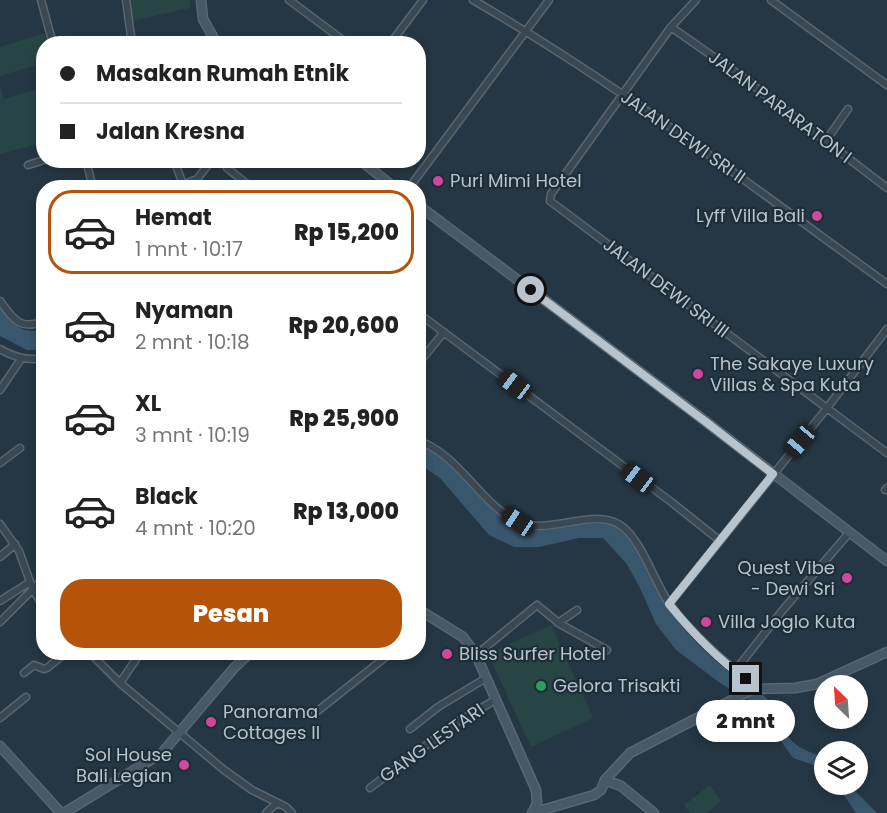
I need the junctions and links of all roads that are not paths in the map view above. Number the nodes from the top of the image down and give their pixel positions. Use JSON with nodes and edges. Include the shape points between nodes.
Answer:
{"nodes":[{"id":1,"x":41,"y":0,"type":"edge"},
{"id":2,"x":126,"y":0,"type":"edge"},
{"id":3,"x":201,"y":0,"type":"edge"},
{"id":4,"x":289,"y":0,"type":"edge"},
{"id":5,"x":423,"y":0,"type":"edge"},
{"id":6,"x":473,"y":0,"type":"edge"},
{"id":7,"x":549,"y":0,"type":"edge"},
{"id":8,"x":696,"y":0,"type":"edge"},
{"id":9,"x":771,"y":0,"type":"edge"},
{"id":10,"x":671,"y":27,"type":"junction"},
{"id":11,"x":526,"y":31,"type":"junction"},
{"id":12,"x":51,"y":36,"type":"edge"},
{"id":13,"x":131,"y":36,"type":"edge"},
{"id":14,"x":213,"y":36,"type":"edge"},
{"id":15,"x":337,"y":36,"type":"edge"},
{"id":16,"x":396,"y":36,"type":"edge"},
{"id":17,"x":887,"y":85,"type":"edge"},
{"id":18,"x":624,"y":94,"type":"junction"},
{"id":19,"x":848,"y":109,"type":"dead end"},
{"id":20,"x":825,"y":142,"type":"junction"},
{"id":21,"x":36,"y":162,"type":"edge"},
{"id":22,"x":28,"y":165,"type":"dead end"},
{"id":23,"x":426,"y":166,"type":"edge"},
{"id":24,"x":206,"y":168,"type":"edge"},
{"id":25,"x":227,"y":168,"type":"dead end"},
{"id":26,"x":370,"y":168,"type":"edge"},
{"id":27,"x":195,"y":180,"type":"edge"},
{"id":28,"x":242,"y":180,"type":"edge"},
{"id":29,"x":385,"y":180,"type":"edge"},
{"id":30,"x":887,"y":189,"type":"edge"},
{"id":31,"x":426,"y":211,"type":"edge"},
{"id":32,"x":887,"y":284,"type":"edge"},
{"id":33,"x":0,"y":301,"type":"edge"},
{"id":34,"x":426,"y":319,"type":"edge"},
{"id":35,"x":36,"y":324,"type":"edge"},
{"id":36,"x":887,"y":329,"type":"edge"},
{"id":37,"x":444,"y":332,"type":"junction"},
{"id":38,"x":0,"y":349,"type":"edge"},
{"id":39,"x":426,"y":354,"type":"edge"},
{"id":40,"x":21,"y":358,"type":"junction"},
{"id":41,"x":36,"y":359,"type":"edge"},
{"id":42,"x":0,"y":390,"type":"edge"},
{"id":43,"x":827,"y":408,"type":"junction"},
{"id":44,"x":426,"y":445,"type":"edge"},
{"id":45,"x":20,"y":448,"type":"dead end"},
{"id":46,"x":887,"y":453,"type":"edge"},
{"id":47,"x":0,"y":464,"type":"edge"},
{"id":48,"x":773,"y":474,"type":"junction"},
{"id":49,"x":0,"y":524,"type":"edge"},
{"id":50,"x":849,"y":533,"type":"junction"},
{"id":51,"x":719,"y":540,"type":"junction"},
{"id":52,"x":15,"y":544,"type":"junction"},
{"id":53,"x":0,"y":557,"type":"edge"},
{"id":54,"x":887,"y":561,"type":"edge"},
{"id":55,"x":30,"y":582,"type":"junction"},
{"id":56,"x":36,"y":587,"type":"edge"},
{"id":57,"x":33,"y":590,"type":"junction"},
{"id":58,"x":36,"y":595,"type":"edge"},
{"id":59,"x":0,"y":601,"type":"edge"},
{"id":60,"x":669,"y":604,"type":"junction"},
{"id":61,"x":577,"y":610,"type":"dead end"},
{"id":62,"x":426,"y":616,"type":"edge"},
{"id":63,"x":0,"y":622,"type":"edge"},
{"id":64,"x":558,"y":623,"type":"junction"},
{"id":65,"x":607,"y":650,"type":"dead end"},
{"id":66,"x":887,"y":652,"type":"edge"},
{"id":67,"x":476,"y":655,"type":"junction"},
{"id":68,"x":57,"y":660,"type":"edge"},
{"id":69,"x":97,"y":660,"type":"edge"},
{"id":70,"x":136,"y":660,"type":"edge"},
{"id":71,"x":242,"y":660,"type":"edge"},
{"id":72,"x":382,"y":660,"type":"edge"},
{"id":73,"x":735,"y":671,"type":"junction"},
{"id":74,"x":24,"y":673,"type":"dead end"},
{"id":75,"x":486,"y":678,"type":"junction"},
{"id":76,"x":120,"y":683,"type":"junction"},
{"id":77,"x":755,"y":688,"type":"junction"},
{"id":78,"x":26,"y":698,"type":"dead end"},
{"id":79,"x":495,"y":700,"type":"junction"},
{"id":80,"x":315,"y":713,"type":"dead end"},
{"id":81,"x":0,"y":718,"type":"edge"},
{"id":82,"x":410,"y":729,"type":"dead end"},
{"id":83,"x":180,"y":733,"type":"junction"},
{"id":84,"x":0,"y":746,"type":"edge"},
{"id":85,"x":605,"y":780,"type":"junction"},
{"id":86,"x":370,"y":788,"type":"dead end"},
{"id":87,"x":536,"y":790,"type":"junction"},
{"id":88,"x":277,"y":803,"type":"junction"},
{"id":89,"x":555,"y":807,"type":"junction"},
{"id":90,"x":62,"y":813,"type":"edge"},
{"id":91,"x":266,"y":813,"type":"edge"},
{"id":92,"x":292,"y":813,"type":"edge"},
{"id":93,"x":532,"y":813,"type":"edge"},
{"id":94,"x":654,"y":813,"type":"edge"}],
"edges":[{"from":1,"to":12,"type":"street"},
{"from":2,"to":13,"type":"street"},
{"from":3,"to":14,"type":"street","via":[[201,14]]},
{"from":4,"to":15,"type":"street"},
{"from":5,"to":16,"type":"street"},
{"from":6,"to":11,"type":"street","name":"JALAN DEWI SRI II"},
{"from":7,"to":11,"type":"street"},
{"from":8,"to":10,"type":"street"},
{"from":9,"to":17,"type":"street"},
{"from":10,"to":18,"type":"street"},
{"from":10,"to":20,"type":"street","name":"JALAN PARARATON I"},
{"from":11,"to":18,"type":"street","name":"JALAN DEWI SRI II"},
{"from":11,"to":23,"type":"street"},
{"from":18,"to":32,"type":"street","name":"JALAN DEWI SRI II"},
{"from":18,"to":43,"type":"street","name":"JALAN DEWI SRI III","via":[[551,194],[550,201]]},
{"from":19,"to":20,"type":"street"},
{"from":20,"to":30,"type":"street","name":"JALAN PARARATON I"},
{"from":21,"to":22,"type":"street"},
{"from":24,"to":27,"type":"street"},
{"from":25,"to":28,"type":"street"},
{"from":26,"to":29,"type":"street"},
{"from":31,"to":48,"type":"street"},
{"from":33,"to":35,"type":"street","via":[[19,323]]},
{"from":34,"to":37,"type":"street"},
{"from":36,"to":43,"type":"street"},
{"from":37,"to":39,"type":"street"},
{"from":37,"to":51,"type":"street"},
{"from":38,"to":40,"type":"street"},
{"from":40,"to":41,"type":"street"},
{"from":40,"to":42,"type":"street"},
{"from":43,"to":46,"type":"street","name":"JALAN DEWI SRI III"},
{"from":43,"to":48,"type":"street"},
{"from":44,"to":60,"type":"street","via":[[437,450],[518,522],[543,526],[606,520],[621,525],[637,544]]},
{"from":45,"to":47,"type":"street"},
{"from":48,"to":50,"type":"street"},
{"from":48,"to":51,"type":"street"},
{"from":49,"to":52,"type":"street"},
{"from":50,"to":54,"type":"street"},
{"from":50,"to":73,"type":"street"},
{"from":51,"to":60,"type":"street"},
{"from":52,"to":53,"type":"street"},
{"from":52,"to":55,"type":"street"},
{"from":55,"to":57,"type":"street"},
{"from":55,"to":59,"type":"street"},
{"from":56,"to":57,"type":"street"},
{"from":57,"to":58,"type":"street"},
{"from":57,"to":63,"type":"street"},
{"from":60,"to":73,"type":"street"},
{"from":61,"to":64,"type":"street"},
{"from":62,"to":67,"type":"street","via":[[463,637]]},
{"from":64,"to":65,"type":"street"},
{"from":64,"to":67,"type":"street","via":[[536,605]]},
{"from":66,"to":77,"type":"street","via":[[817,684]]},
{"from":67,"to":75,"type":"street"},
{"from":68,"to":74,"type":"street","via":[[44,669],[34,665]]},
{"from":69,"to":76,"type":"street"},
{"from":70,"to":76,"type":"street"},
{"from":71,"to":83,"type":"street"},
{"from":72,"to":80,"type":"street"},
{"from":73,"to":77,"type":"street"},
{"from":75,"to":79,"type":"street"},
{"from":75,"to":82,"type":"street"},
{"from":76,"to":83,"type":"street"},
{"from":77,"to":85,"type":"street","via":[[638,748]]},
{"from":78,"to":81,"type":"street"},
{"from":79,"to":86,"type":"street","name":"GANG LESTARI","via":[[454,724]]},
{"from":79,"to":87,"type":"street"},
{"from":83,"to":88,"type":"street","via":[[240,782]]},
{"from":83,"to":90,"type":"street","via":[[153,760]]},
{"from":84,"to":90,"type":"street"},
{"from":85,"to":89,"type":"street","via":[[594,795]]},
{"from":85,"to":94,"type":"street","via":[[621,786]]},
{"from":87,"to":89,"type":"street"},
{"from":87,"to":93,"type":"street","via":[[537,803]]},
{"from":88,"to":91,"type":"street"},
{"from":88,"to":92,"type":"street"},
{"from":89,"to":93,"type":"street"}]}
